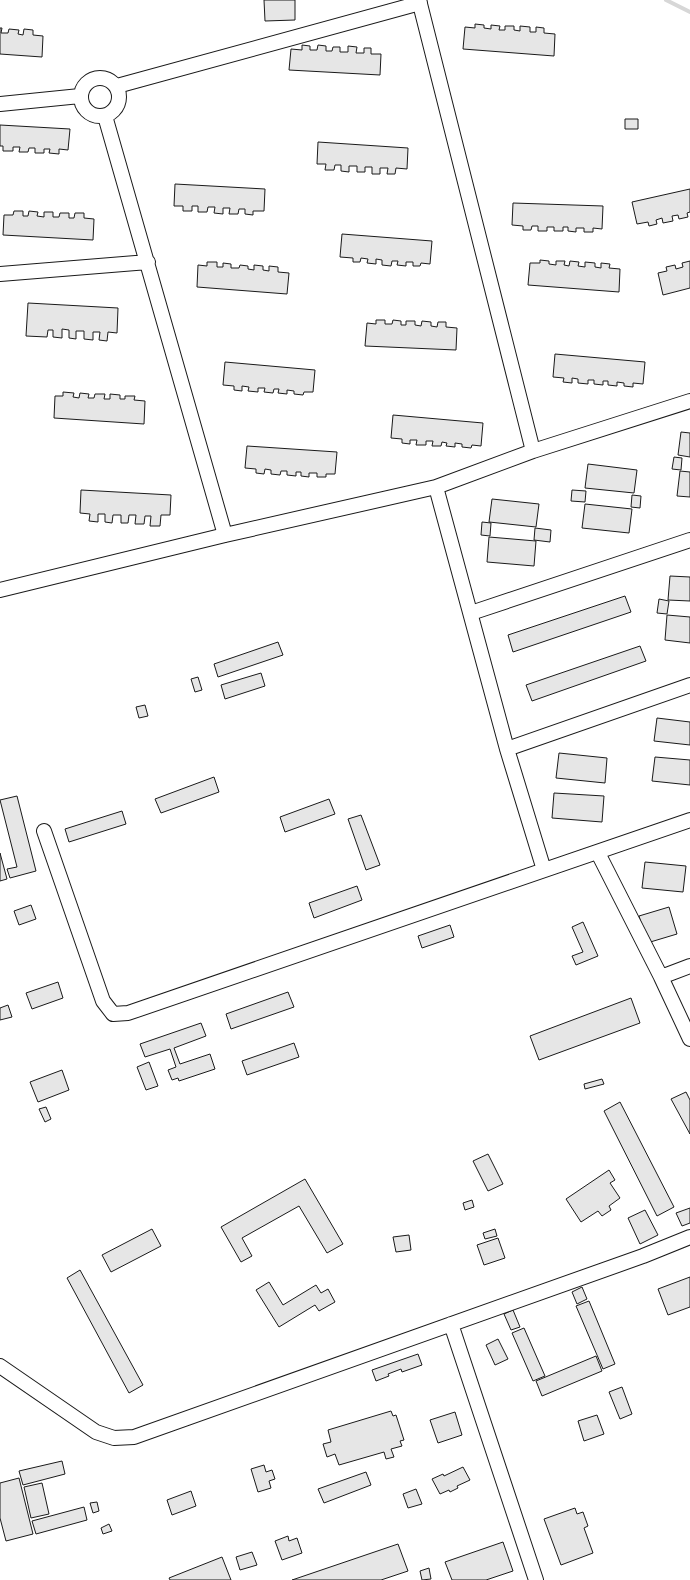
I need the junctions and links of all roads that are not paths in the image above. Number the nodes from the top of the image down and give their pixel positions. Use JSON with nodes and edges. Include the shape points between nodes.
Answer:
{"nodes":[{"id":1,"x":419,"y":2,"type":"edge"},
{"id":2,"x":116,"y":86,"type":"junction"},
{"id":3,"x":80,"y":96,"type":"junction"},
{"id":4,"x":0,"y":104,"type":"edge"},
{"id":5,"x":105,"y":116,"type":"junction"},
{"id":6,"x":148,"y":262,"type":"junction"},
{"id":7,"x":0,"y":274,"type":"edge"},
{"id":8,"x":690,"y":401,"type":"edge"},
{"id":9,"x":533,"y":451,"type":"junction"},
{"id":10,"x":436,"y":487,"type":"junction"},
{"id":11,"x":225,"y":535,"type":"junction"},
{"id":12,"x":690,"y":540,"type":"edge"},
{"id":13,"x":0,"y":590,"type":"edge"},
{"id":14,"x":471,"y":613,"type":"junction"},
{"id":15,"x":690,"y":685,"type":"edge"},
{"id":16,"x":507,"y":749,"type":"junction"},
{"id":17,"x":690,"y":820,"type":"edge"},
{"id":18,"x":44,"y":831,"type":"dead end"},
{"id":19,"x":598,"y":853,"type":"junction"},
{"id":20,"x":544,"y":870,"type":"junction"},
{"id":21,"x":690,"y":966,"type":"edge"},
{"id":22,"x":661,"y":977,"type":"junction"},
{"id":23,"x":690,"y":1038,"type":"edge"},
{"id":24,"x":690,"y":1237,"type":"edge"},
{"id":25,"x":451,"y":1324,"type":"junction"},
{"id":26,"x":0,"y":1366,"type":"edge"},
{"id":27,"x":536,"y":1580,"type":"edge"}],
"edges":[{"from":1,"to":2,"type":"street"},
{"from":1,"to":9,"type":"street"},
{"from":2,"to":3,"type":"street","via":[[107,78],[95,78],[84,84]]},
{"from":2,"to":5,"type":"street","via":[[120,98],[115,109]]},
{"from":3,"to":4,"type":"street"},
{"from":3,"to":5,"type":"street","via":[[83,108],[92,115]]},
{"from":5,"to":6,"type":"street"},
{"from":6,"to":7,"type":"street"},
{"from":6,"to":11,"type":"street"},
{"from":8,"to":9,"type":"street"},
{"from":9,"to":10,"type":"street"},
{"from":10,"to":11,"type":"street"},
{"from":10,"to":14,"type":"street"},
{"from":11,"to":13,"type":"street"},
{"from":12,"to":14,"type":"street"},
{"from":14,"to":16,"type":"street"},
{"from":15,"to":16,"type":"street"},
{"from":16,"to":20,"type":"street"},
{"from":17,"to":19,"type":"street"},
{"from":18,"to":20,"type":"street","via":[[103,1001],[113,1014],[128,1014]]},
{"from":19,"to":20,"type":"street"},
{"from":19,"to":22,"type":"street"},
{"from":21,"to":22,"type":"street"},
{"from":22,"to":23,"type":"street"},
{"from":24,"to":25,"type":"street"},
{"from":25,"to":26,"type":"street","via":[[134,1437],[114,1438],[96,1432]]},
{"from":25,"to":27,"type":"street"}]}
